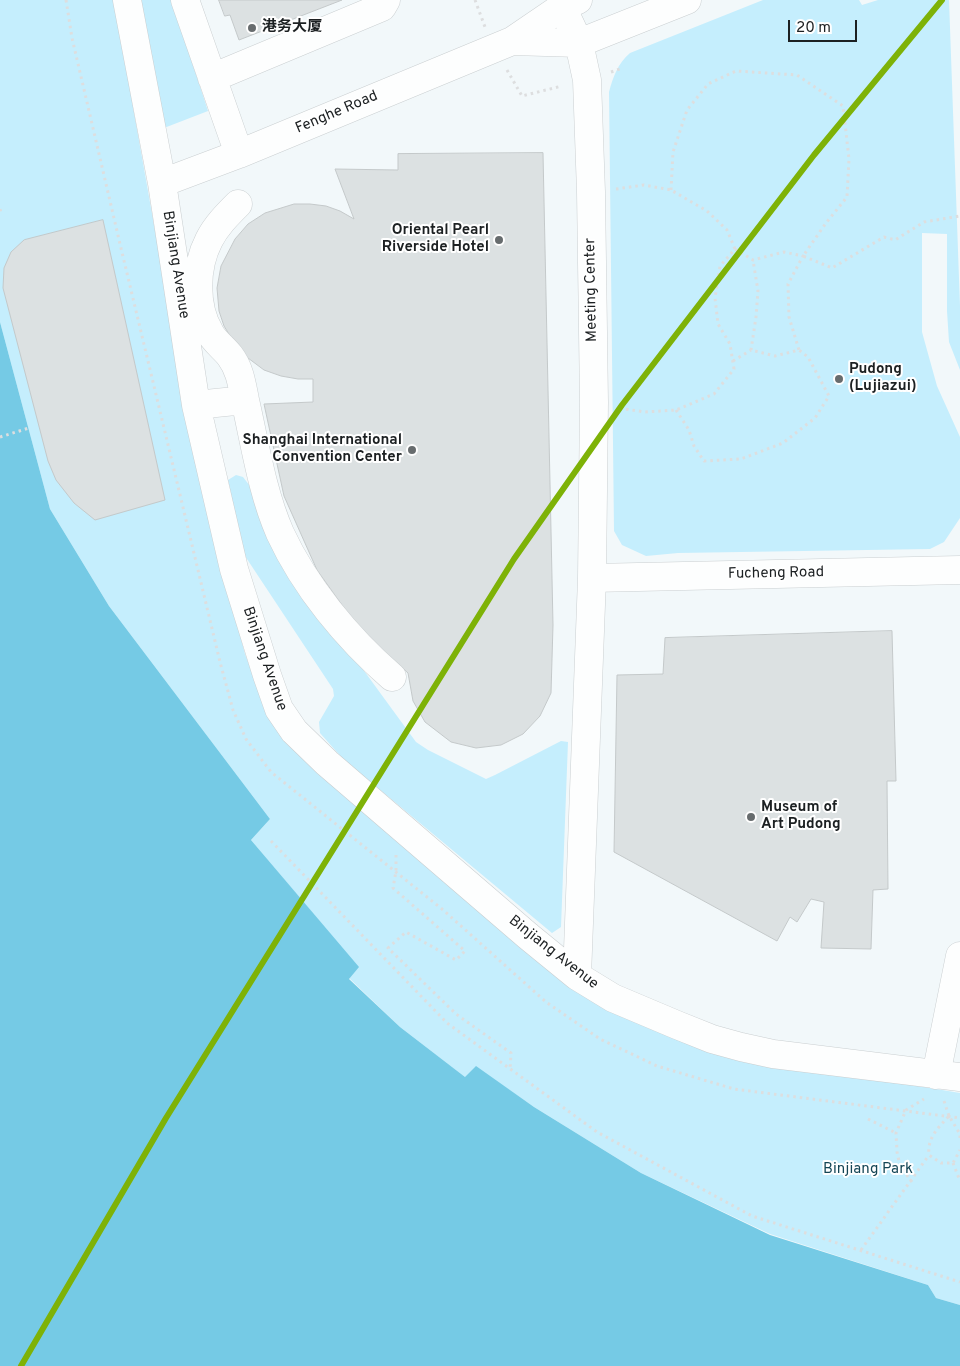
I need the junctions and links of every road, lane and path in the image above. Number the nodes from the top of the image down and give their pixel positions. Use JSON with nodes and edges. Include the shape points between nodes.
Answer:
{"nodes":[{"id":1,"x":127,"y":0,"type":"edge"},
{"id":2,"x":185,"y":0,"type":"edge"},
{"id":3,"x":386,"y":0,"type":"edge"},
{"id":4,"x":475,"y":0,"type":"edge"},
{"id":5,"x":688,"y":0,"type":"edge"},
{"id":6,"x":570,"y":4,"type":"edge"},
{"id":7,"x":579,"y":43,"type":"junction"},
{"id":8,"x":502,"y":44,"type":"junction"},
{"id":9,"x":620,"y":69,"type":"dead end"},
{"id":10,"x":212,"y":78,"type":"junction"},
{"id":11,"x":587,"y":80,"type":"junction"},
{"id":12,"x":238,"y":154,"type":"junction"},
{"id":13,"x":162,"y":183,"type":"junction"},
{"id":14,"x":670,"y":190,"type":"junction"},
{"id":15,"x":590,"y":192,"type":"junction"},
{"id":16,"x":238,"y":204,"type":"dead end"},
{"id":17,"x":0,"y":209,"type":"edge"},
{"id":18,"x":1,"y":213,"type":"edge"},
{"id":19,"x":960,"y":216,"type":"edge"},
{"id":20,"x":735,"y":248,"type":"junction"},
{"id":21,"x":803,"y":256,"type":"junction"},
{"id":22,"x":753,"y":260,"type":"junction"},
{"id":23,"x":751,"y":350,"type":"junction"},
{"id":24,"x":799,"y":350,"type":"junction"},
{"id":25,"x":733,"y":362,"type":"junction"},
{"id":26,"x":245,"y":400,"type":"junction"},
{"id":27,"x":594,"y":402,"type":"junction"},
{"id":28,"x":196,"y":405,"type":"junction"},
{"id":29,"x":676,"y":410,"type":"junction"},
{"id":30,"x":28,"y":428,"type":"dead end"},
{"id":31,"x":0,"y":437,"type":"edge"},
{"id":32,"x":960,"y":570,"type":"edge"},
{"id":33,"x":592,"y":578,"type":"junction"},
{"id":34,"x":392,"y":676,"type":"dead end"},
{"id":35,"x":394,"y":822,"type":"junction"},
{"id":36,"x":271,"y":841,"type":"dead end"},
{"id":37,"x":960,"y":956,"type":"edge"},
{"id":38,"x":577,"y":976,"type":"junction"},
{"id":39,"x":510,"y":1069,"type":"junction"},
{"id":40,"x":941,"y":1083,"type":"edge"},
{"id":41,"x":868,"y":1119,"type":"dead end"},
{"id":42,"x":896,"y":1134,"type":"junction"},
{"id":43,"x":960,"y":1138,"type":"edge"},
{"id":44,"x":960,"y":1150,"type":"edge"},
{"id":45,"x":929,"y":1155,"type":"junction"},
{"id":46,"x":953,"y":1163,"type":"junction"},
{"id":47,"x":960,"y":1181,"type":"edge"},
{"id":48,"x":912,"y":1182,"type":"junction"},
{"id":49,"x":860,"y":1250,"type":"junction"},
{"id":50,"x":960,"y":1282,"type":"edge"}],
"edges":[{"from":1,"to":13,"type":"street","name":"Binjiang Avenue"},
{"from":2,"to":10,"type":"street"},
{"from":3,"to":10,"type":"street","via":[[382,7]]},
{"from":4,"to":8,"type":"path","via":[[482,21]]},
{"from":5,"to":7,"type":"street","name":"Fenghe Road"},
{"from":6,"to":7,"type":"street","name":"Meeting Center"},
{"from":6,"to":8,"type":"street","name":"Fenghe Road"},
{"from":7,"to":8,"type":"street","name":"Fenghe Road"},
{"from":7,"to":11,"type":"street","name":"Meeting Center"},
{"from":8,"to":11,"type":"path","via":[[522,96]]},
{"from":8,"to":12,"type":"street","name":"Fenghe Road"},
{"from":9,"to":11,"type":"path"},
{"from":10,"to":12,"type":"street"},
{"from":11,"to":15,"type":"street","name":"Meeting Center"},
{"from":12,"to":13,"type":"street","name":"Fenghe Road"},
{"from":13,"to":28,"type":"street","name":"Binjiang Avenue"},
{"from":14,"to":15,"type":"path","via":[[644,186]]},
{"from":14,"to":20,"type":"path","via":[[707,212],[727,230]]},
{"from":14,"to":21,"type":"path","via":[[673,152],[687,110],[708,84],[736,71],[797,75],[843,106],[849,160],[847,197]]},
{"from":15,"to":27,"type":"street","name":"Meeting Center"},
{"from":16,"to":26,"type":"street","via":[[222,219],[209,240],[201,259],[198,281],[203,318],[210,333],[236,366]]},
{"from":17,"to":18,"type":"path"},
{"from":19,"to":21,"type":"path","via":[[924,222],[896,240],[884,237],[832,268]]},
{"from":20,"to":22,"type":"path"},
{"from":20,"to":25,"type":"path","via":[[720,266],[715,298],[718,324],[730,344]]},
{"from":21,"to":22,"type":"path","via":[[784,252]]},
{"from":21,"to":24,"type":"path","via":[[788,284],[789,317]]},
{"from":22,"to":23,"type":"path","via":[[758,291]]},
{"from":23,"to":24,"type":"path","via":[[775,356]]},
{"from":23,"to":25,"type":"path"},
{"from":24,"to":29,"type":"path","via":[[808,357],[829,396],[815,418],[783,443],[742,459],[704,461]]},
{"from":25,"to":29,"type":"path","via":[[734,369],[714,394]]},
{"from":26,"to":28,"type":"street"},
{"from":26,"to":34,"type":"street","via":[[267,496],[280,532],[298,566],[345,632]]},
{"from":27,"to":29,"type":"path","via":[[645,412]]},
{"from":27,"to":33,"type":"street","name":"Meeting Center"},
{"from":28,"to":35,"type":"street","name":"Binjiang Avenue","via":[[234,569],[280,709],[294,731]]},
{"from":30,"to":31,"type":"path"},
{"from":32,"to":33,"type":"street","name":"Fucheng Road"},
{"from":33,"to":38,"type":"street","name":"Meeting Center"},
{"from":35,"to":38,"type":"street","name":"Binjiang Avenue"},
{"from":35,"to":39,"type":"path","via":[[396,871],[393,888],[465,951],[456,960],[406,932],[388,948],[456,1014],[511,1053]]},
{"from":36,"to":39,"type":"path","via":[[447,1023]]},
{"from":37,"to":40,"type":"street"},
{"from":38,"to":40,"type":"street","name":"Binjiang Avenue","via":[[642,1012],[712,1039],[773,1054]]},
{"from":39,"to":49,"type":"path","via":[[597,1132],[752,1216]]},
{"from":40,"to":42,"type":"path","via":[[906,1110]]},
{"from":41,"to":42,"type":"path"},
{"from":42,"to":48,"type":"path","via":[[900,1166]]},
{"from":43,"to":45,"type":"path","via":[[949,1116],[934,1131],[928,1146]]},
{"from":44,"to":46,"type":"path"},
{"from":45,"to":46,"type":"path","via":[[941,1163]]},
{"from":45,"to":48,"type":"path"},
{"from":46,"to":47,"type":"path"},
{"from":48,"to":49,"type":"path"},
{"from":49,"to":50,"type":"path"}]}
